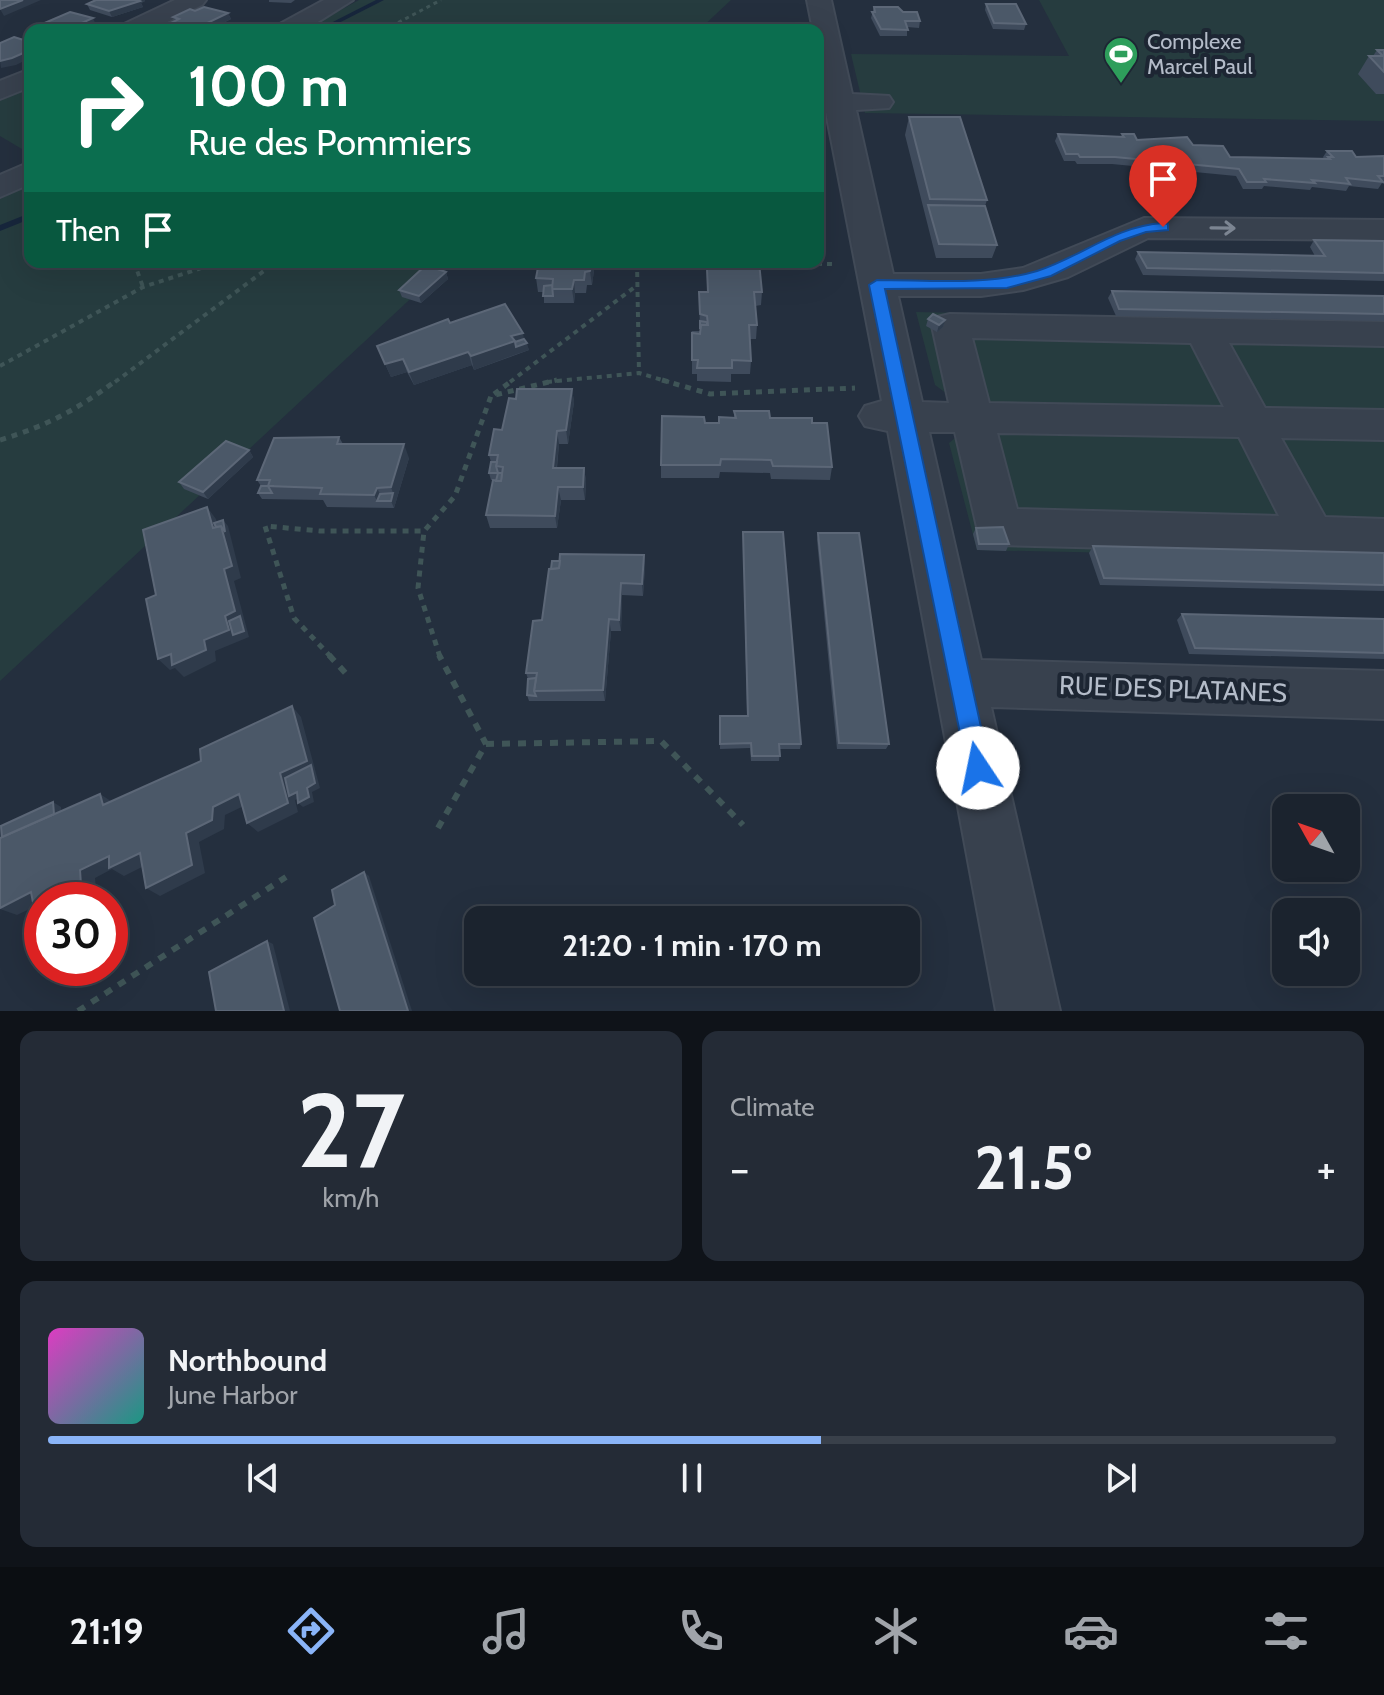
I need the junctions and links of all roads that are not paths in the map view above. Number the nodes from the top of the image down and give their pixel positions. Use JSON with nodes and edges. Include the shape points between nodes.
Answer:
{"nodes":[{"id":1,"x":194,"y":0,"type":"edge"},
{"id":2,"x":341,"y":0,"type":"edge"},
{"id":3,"x":819,"y":0,"type":"edge"},
{"id":4,"x":144,"y":24,"type":"edge"},
{"id":5,"x":298,"y":24,"type":"edge"},
{"id":6,"x":823,"y":24,"type":"edge"},
{"id":7,"x":824,"y":27,"type":"edge"},
{"id":8,"x":24,"y":80,"type":"edge"},
{"id":9,"x":0,"y":91,"type":"edge"},
{"id":10,"x":838,"y":102,"type":"junction"},
{"id":11,"x":879,"y":102,"type":"dead end"},
{"id":12,"x":24,"y":174,"type":"edge"},
{"id":13,"x":0,"y":188,"type":"edge"},
{"id":14,"x":1384,"y":230,"type":"edge"},
{"id":15,"x":877,"y":285,"type":"junction"},
{"id":16,"x":1204,"y":331,"type":"junction"},
{"id":17,"x":1384,"y":334,"type":"edge"},
{"id":18,"x":928,"y":411,"type":"junction"},
{"id":19,"x":1253,"y":422,"type":"junction"},
{"id":20,"x":1384,"y":425,"type":"edge"},
{"id":21,"x":1311,"y":534,"type":"junction"},
{"id":22,"x":1384,"y":537,"type":"edge"},
{"id":23,"x":962,"y":683,"type":"junction"},
{"id":24,"x":1384,"y":695,"type":"edge"},
{"id":25,"x":1028,"y":1011,"type":"edge"}],
"edges":[{"from":1,"to":4,"type":"street"},
{"from":2,"to":5,"type":"street"},
{"from":3,"to":6,"type":"street"},
{"from":7,"to":10,"type":"street"},
{"from":8,"to":9,"type":"street"},
{"from":10,"to":11,"type":"street"},
{"from":10,"to":15,"type":"street"},
{"from":12,"to":13,"type":"street"},
{"from":15,"to":14,"type":"street","one_way":true,"via":[[1007,283],[1046,273],[1144,228]]},
{"from":15,"to":18,"type":"street"},
{"from":16,"to":17,"type":"street"},
{"from":16,"to":18,"type":"street","via":[[950,326]]},
{"from":16,"to":19,"type":"street"},
{"from":18,"to":19,"type":"street"},
{"from":18,"to":21,"type":"street","via":[[999,527]]},
{"from":18,"to":23,"type":"street"},
{"from":19,"to":20,"type":"street"},
{"from":19,"to":21,"type":"street"},
{"from":21,"to":22,"type":"street"},
{"from":23,"to":24,"type":"street","name":"RUE DES PLATANES"},
{"from":23,"to":25,"type":"street"}]}
